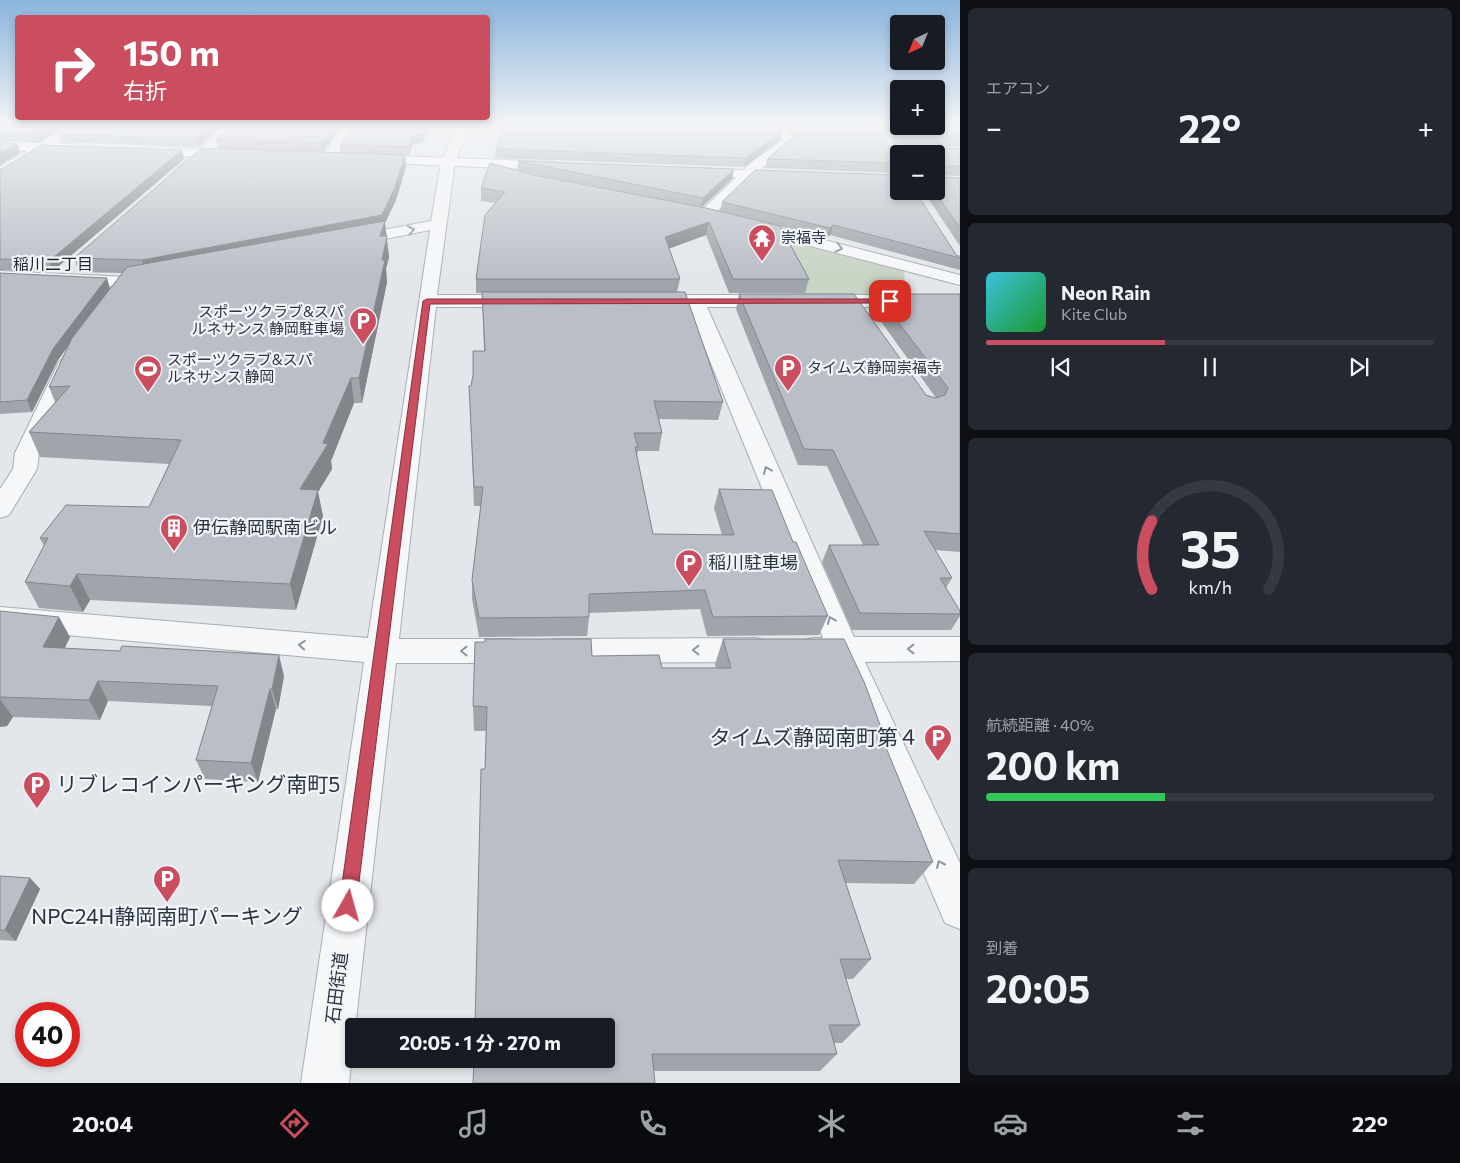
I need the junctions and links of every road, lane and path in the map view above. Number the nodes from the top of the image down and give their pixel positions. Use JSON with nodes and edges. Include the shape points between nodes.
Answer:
{"nodes":[{"id":1,"x":180,"y":173,"type":"edge"},
{"id":2,"x":455,"y":173,"type":"edge"},
{"id":3,"x":497,"y":173,"type":"edge"},
{"id":4,"x":713,"y":173,"type":"edge"},
{"id":5,"x":747,"y":174,"type":"junction"},
{"id":6,"x":804,"y":176,"type":"edge"},
{"id":7,"x":524,"y":180,"type":"edge"},
{"id":8,"x":167,"y":184,"type":"edge"},
{"id":9,"x":686,"y":212,"type":"edge"},
{"id":10,"x":705,"y":215,"type":"junction"},
{"id":11,"x":438,"y":224,"type":"junction"},
{"id":12,"x":331,"y":245,"type":"edge"},
{"id":13,"x":73,"y":266,"type":"edge"},
{"id":14,"x":0,"y":276,"type":"edge"},
{"id":15,"x":165,"y":277,"type":"edge"},
{"id":16,"x":58,"y":279,"type":"junction"},
{"id":17,"x":960,"y":280,"type":"edge"},
{"id":18,"x":128,"y":282,"type":"junction"},
{"id":19,"x":427,"y":301,"type":"junction"},
{"id":20,"x":536,"y":301,"type":"edge"},
{"id":21,"x":666,"y":301,"type":"edge"},
{"id":22,"x":695,"y":301,"type":"junction"},
{"id":23,"x":960,"y":301,"type":"edge"},
{"id":24,"x":110,"y":303,"type":"edge"},
{"id":25,"x":80,"y":347,"type":"edge"},
{"id":26,"x":0,"y":465,"type":"edge"},
{"id":27,"x":25,"y":466,"type":"junction"},
{"id":28,"x":0,"y":509,"type":"edge"},
{"id":29,"x":0,"y":618,"type":"edge"},
{"id":30,"x":960,"y":649,"type":"edge"},
{"id":31,"x":843,"y":650,"type":"junction"},
{"id":32,"x":380,"y":652,"type":"junction"},
{"id":33,"x":960,"y":908,"type":"edge"},
{"id":34,"x":325,"y":1083,"type":"edge"}],
"edges":[{"from":1,"to":8,"type":"street"},
{"from":2,"to":11,"type":"street","name":"石田街道"},
{"from":3,"to":7,"type":"street"},
{"from":4,"to":5,"type":"main road"},
{"from":5,"to":6,"type":"main road"},
{"from":5,"to":10,"type":"street"},
{"from":9,"to":10,"type":"street"},
{"from":10,"to":17,"type":"street","one_way":true},
{"from":12,"to":11,"type":"street","one_way":true},
{"from":11,"to":19,"type":"street","name":"石田街道"},
{"from":13,"to":16,"type":"street"},
{"from":14,"to":16,"type":"street"},
{"from":15,"to":18,"type":"street"},
{"from":16,"to":18,"type":"street"},
{"from":18,"to":24,"type":"street"},
{"from":19,"to":20,"type":"street"},
{"from":19,"to":32,"type":"street","name":"石田街道"},
{"from":21,"to":22,"type":"street"},
{"from":22,"to":23,"type":"street","via":[[800,301],[861,309]]},
{"from":31,"to":22,"type":"street","one_way":true},
{"from":25,"to":27,"type":"street","via":[[70,361],[27,453]]},
{"from":26,"to":27,"type":"street"},
{"from":27,"to":28,"type":"street"},
{"from":32,"to":29,"type":"street","one_way":true},
{"from":30,"to":31,"type":"street","one_way":true},
{"from":31,"to":32,"type":"street","one_way":true},
{"from":33,"to":31,"type":"street","one_way":true},
{"from":32,"to":34,"type":"street","name":"石田街道"}]}
